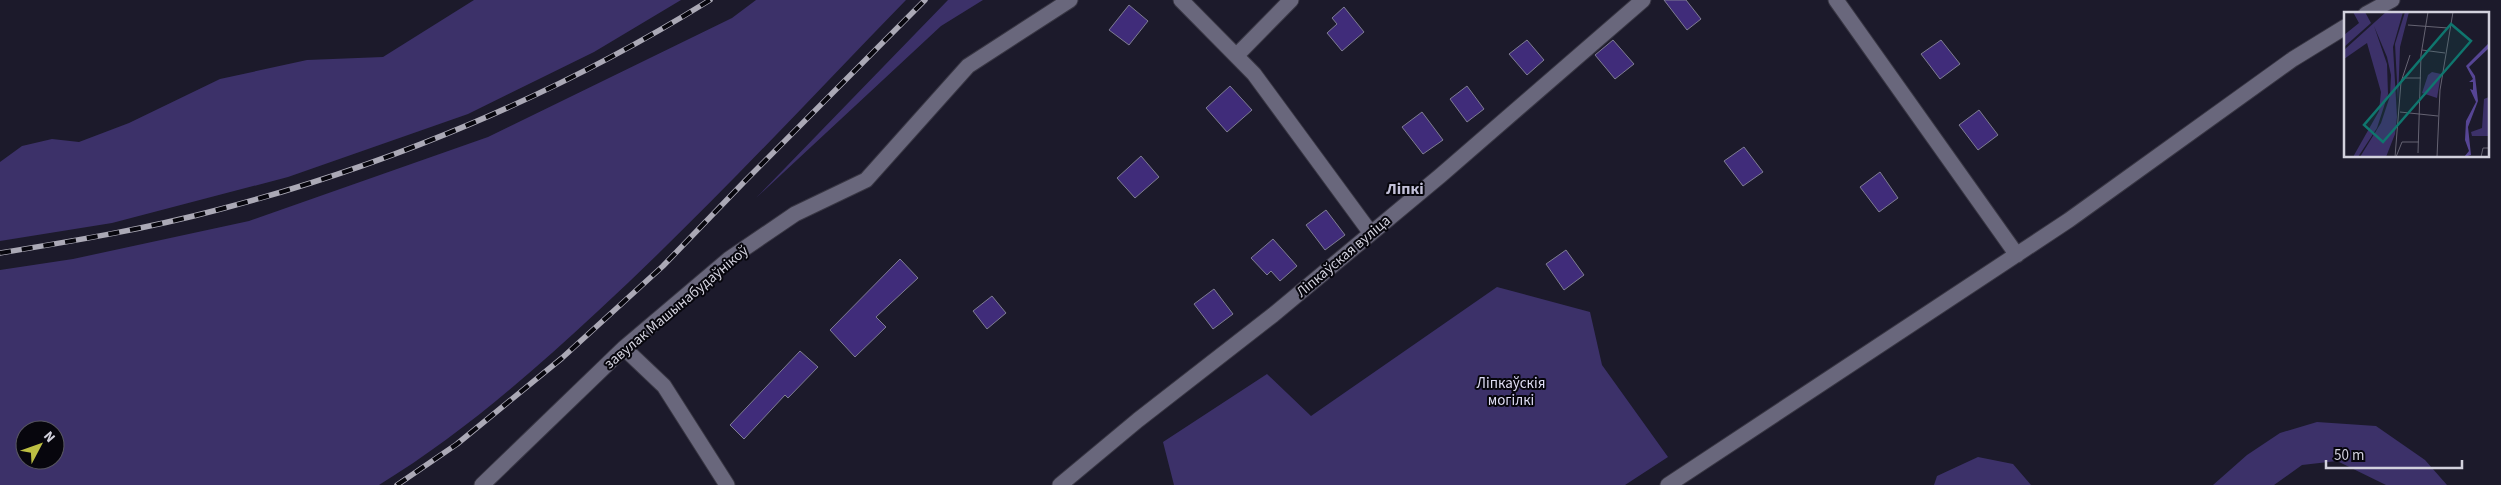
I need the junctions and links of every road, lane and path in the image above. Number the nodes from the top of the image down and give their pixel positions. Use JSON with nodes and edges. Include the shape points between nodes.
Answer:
{"nodes":[{"id":1,"x":1070,"y":0,"type":"edge"},
{"id":2,"x":1181,"y":0,"type":"edge"},
{"id":3,"x":1292,"y":0,"type":"edge"},
{"id":4,"x":1643,"y":0,"type":"edge"},
{"id":5,"x":1836,"y":0,"type":"edge"},
{"id":6,"x":2392,"y":0,"type":"edge"},
{"id":7,"x":2370,"y":12,"type":"edge"},
{"id":8,"x":2344,"y":28,"type":"edge"},
{"id":9,"x":1237,"y":56,"type":"junction"},
{"id":10,"x":1370,"y":232,"type":"junction"},
{"id":11,"x":2017,"y":255,"type":"junction"},
{"id":12,"x":624,"y":348,"type":"junction"},
{"id":13,"x":482,"y":485,"type":"edge"},
{"id":14,"x":726,"y":485,"type":"edge"},
{"id":15,"x":1060,"y":485,"type":"edge"},
{"id":16,"x":1668,"y":485,"type":"edge"}],
"edges":[{"from":1,"to":12,"type":"street","name":"завулак Машынабудаўнікоў","via":[[968,66],[866,180],[794,214],[728,259]]},
{"from":2,"to":9,"type":"street"},
{"from":3,"to":9,"type":"street"},
{"from":4,"to":10,"type":"street","name":"Ліпкаўская вуліца","via":[[1440,176]]},
{"from":5,"to":11,"type":"street"},
{"from":6,"to":7,"type":"street"},
{"from":8,"to":11,"type":"street","via":[[2293,59]]},
{"from":9,"to":10,"type":"street","via":[[1254,74]]},
{"from":10,"to":15,"type":"street","name":"Ліпкаўская вуліца","via":[[1273,315]]},
{"from":11,"to":16,"type":"street"},
{"from":12,"to":13,"type":"street","name":"завулак Машынабудаўнікоў"},
{"from":12,"to":14,"type":"street","via":[[664,386]]}]}
